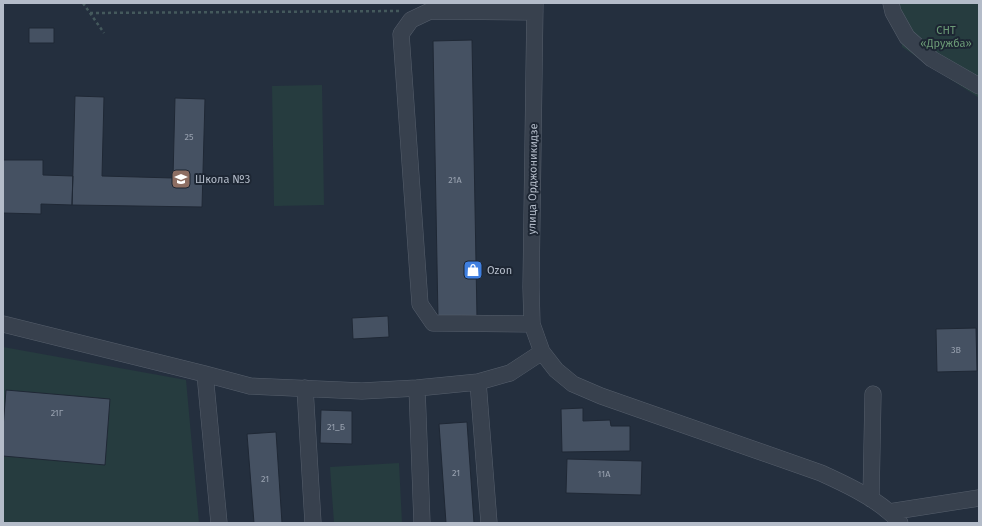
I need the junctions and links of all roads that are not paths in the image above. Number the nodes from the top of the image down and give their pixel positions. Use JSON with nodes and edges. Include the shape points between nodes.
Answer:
{"nodes":[{"id":1,"x":891,"y":3,"type":"edge"},
{"id":2,"x":535,"y":8,"type":"edge"},
{"id":3,"x":979,"y":86,"type":"edge"},
{"id":4,"x":3,"y":324,"type":"edge"},
{"id":5,"x":532,"y":324,"type":"junction"},
{"id":6,"x":542,"y":352,"type":"junction"},
{"id":7,"x":205,"y":374,"type":"junction"},
{"id":8,"x":478,"y":382,"type":"junction"},
{"id":9,"x":305,"y":388,"type":"junction"},
{"id":10,"x":417,"y":388,"type":"junction"},
{"id":11,"x":873,"y":394,"type":"dead end"},
{"id":12,"x":979,"y":498,"type":"edge"},
{"id":13,"x":871,"y":499,"type":"junction"},
{"id":14,"x":889,"y":512,"type":"junction"},
{"id":15,"x":219,"y":523,"type":"edge"},
{"id":16,"x":313,"y":523,"type":"edge"},
{"id":17,"x":422,"y":523,"type":"edge"},
{"id":18,"x":489,"y":523,"type":"edge"},
{"id":19,"x":900,"y":523,"type":"edge"}],
"edges":[{"from":1,"to":3,"type":"street","via":[[893,12],[907,37],[932,59]]},
{"from":2,"to":5,"type":"street","name":"улица Орджоникидзе"},
{"from":2,"to":5,"type":"street","via":[[430,11],[411,20],[401,34],[420,304],[433,323]]},
{"from":4,"to":7,"type":"street"},
{"from":5,"to":6,"type":"street","name":"улица Орджоникидзе"},
{"from":6,"to":8,"type":"street","via":[[510,373]]},
{"from":6,"to":13,"type":"street","name":"улица Орджоникидзе","via":[[556,370],[573,384],[821,473]]},
{"from":7,"to":9,"type":"street","via":[[250,386]]},
{"from":7,"to":15,"type":"street"},
{"from":8,"to":10,"type":"street"},
{"from":8,"to":18,"type":"street"},
{"from":9,"to":10,"type":"street","via":[[362,391]]},
{"from":9,"to":16,"type":"street"},
{"from":10,"to":17,"type":"street"},
{"from":11,"to":13,"type":"street"},
{"from":12,"to":14,"type":"street"},
{"from":13,"to":14,"type":"street","name":"улица Орджоникидзе"},
{"from":14,"to":19,"type":"street","name":"улица Орджоникидзе"}]}
